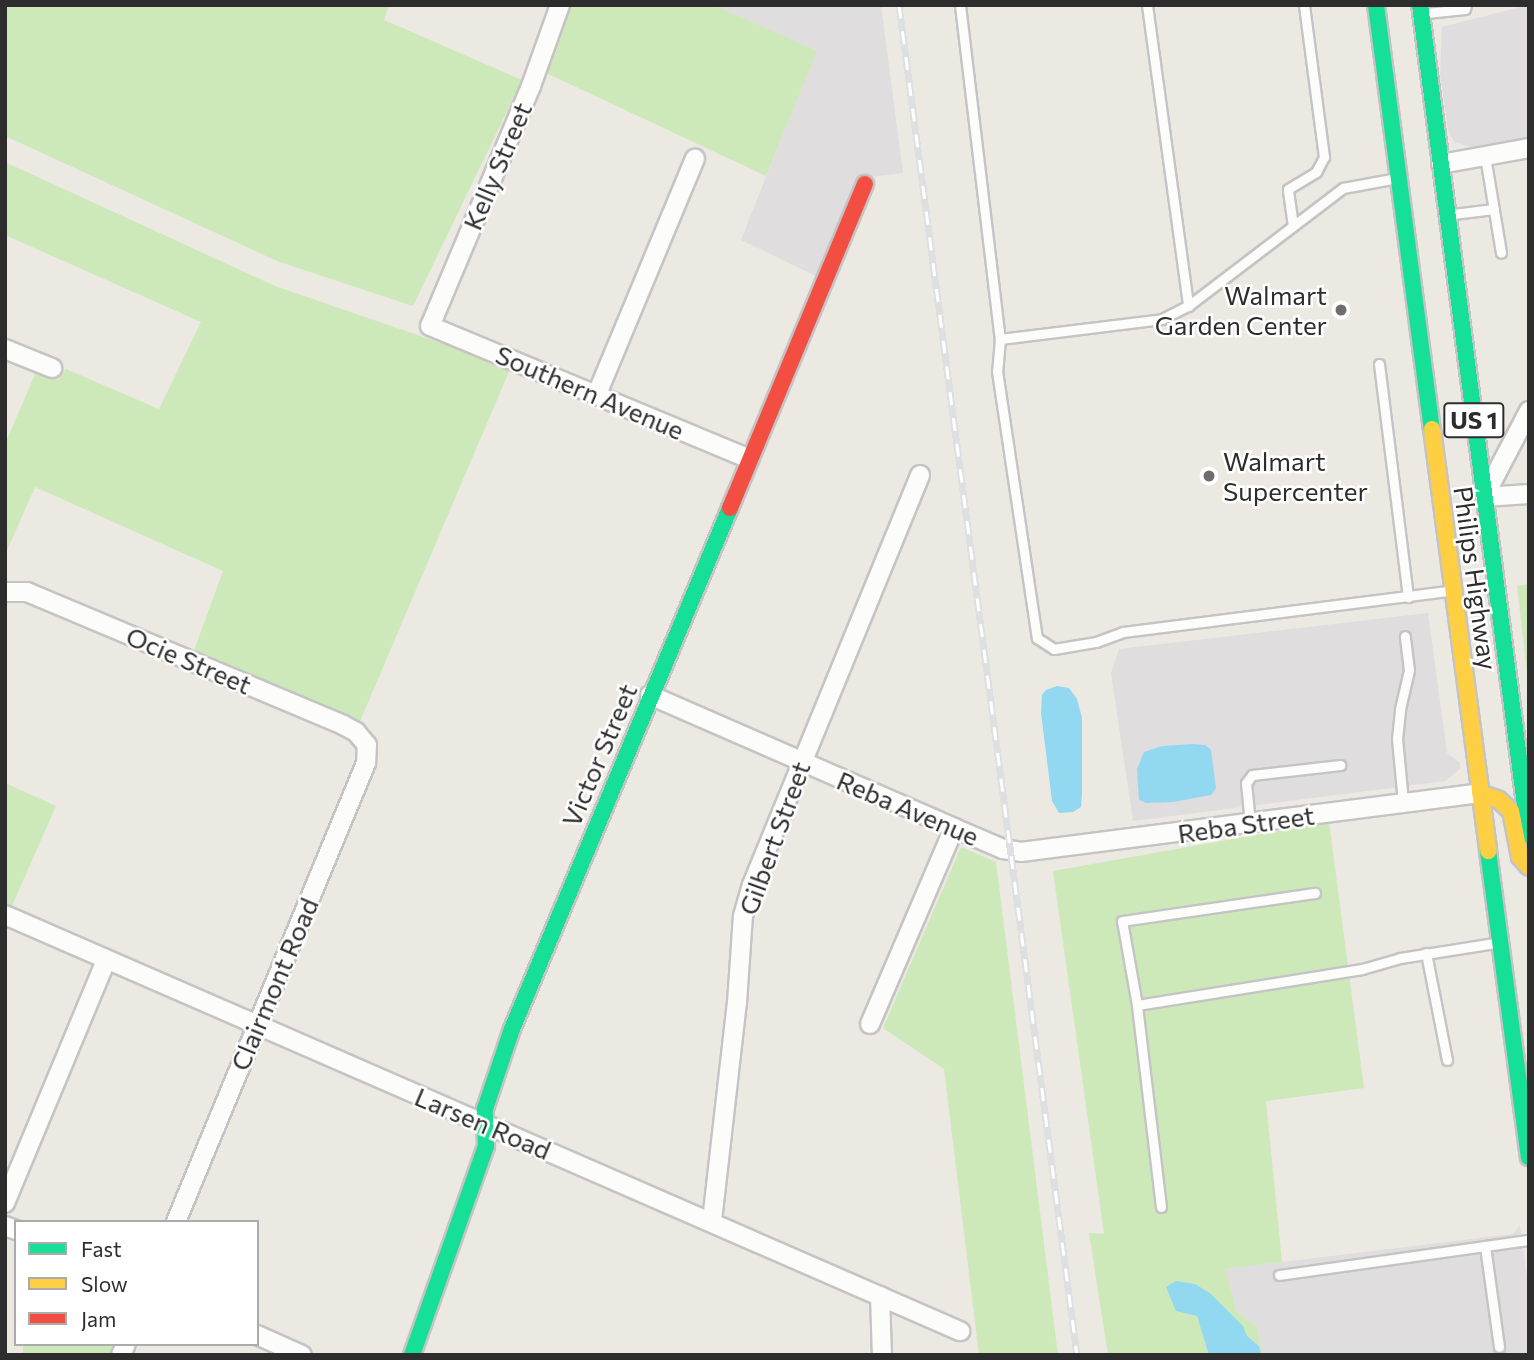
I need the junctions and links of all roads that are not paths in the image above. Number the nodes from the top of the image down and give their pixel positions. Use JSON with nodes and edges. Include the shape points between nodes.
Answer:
{"nodes":[{"id":1,"x":560,"y":5,"type":"edge"},
{"id":2,"x":960,"y":5,"type":"edge"},
{"id":3,"x":1147,"y":5,"type":"edge"},
{"id":4,"x":1304,"y":5,"type":"edge"},
{"id":5,"x":1376,"y":5,"type":"edge"},
{"id":6,"x":1466,"y":5,"type":"edge"},
{"id":7,"x":1420,"y":9,"type":"edge"},
{"id":8,"x":1529,"y":148,"type":"edge"},
{"id":9,"x":1485,"y":156,"type":"junction"},
{"id":10,"x":695,"y":159,"type":"dead end"},
{"id":11,"x":1441,"y":164,"type":"junction"},
{"id":12,"x":1399,"y":178,"type":"junction"},
{"id":13,"x":865,"y":184,"type":"dead end"},
{"id":14,"x":1494,"y":209,"type":"junction"},
{"id":15,"x":1447,"y":215,"type":"junction"},
{"id":16,"x":1293,"y":226,"type":"junction"},
{"id":17,"x":1501,"y":253,"type":"dead end"},
{"id":18,"x":1188,"y":306,"type":"junction"},
{"id":19,"x":430,"y":326,"type":"joint"},
{"id":20,"x":1000,"y":339,"type":"junction"},
{"id":21,"x":5,"y":348,"type":"edge"},
{"id":22,"x":1378,"y":364,"type":"dead end"},
{"id":23,"x":52,"y":368,"type":"dead end"},
{"id":24,"x":597,"y":394,"type":"junction"},
{"id":25,"x":1529,"y":411,"type":"edge"},
{"id":26,"x":749,"y":459,"type":"junction"},
{"id":27,"x":920,"y":475,"type":"dead end"},
{"id":28,"x":1529,"y":494,"type":"edge"},
{"id":29,"x":1485,"y":497,"type":"junction"},
{"id":30,"x":1453,"y":591,"type":"junction"},
{"id":31,"x":5,"y":592,"type":"edge"},
{"id":32,"x":1409,"y":597,"type":"junction"},
{"id":33,"x":1405,"y":636,"type":"dead end"},
{"id":34,"x":650,"y":695,"type":"junction"},
{"id":35,"x":367,"y":744,"type":"joint"},
{"id":36,"x":1524,"y":758,"type":"edge"},
{"id":37,"x":801,"y":762,"type":"junction"},
{"id":38,"x":1340,"y":765,"type":"dead end"},
{"id":39,"x":1480,"y":793,"type":"junction"},
{"id":40,"x":1402,"y":802,"type":"junction"},
{"id":41,"x":1250,"y":823,"type":"junction"},
{"id":42,"x":954,"y":828,"type":"junction"},
{"id":43,"x":1528,"y":829,"type":"edge"},
{"id":44,"x":1012,"y":851,"type":"joint"},
{"id":45,"x":1529,"y":867,"type":"edge"},
{"id":46,"x":1315,"y":893,"type":"dead end"},
{"id":47,"x":1495,"y":904,"type":"junction"},
{"id":48,"x":5,"y":915,"type":"edge"},
{"id":49,"x":1500,"y":943,"type":"junction"},
{"id":50,"x":1426,"y":953,"type":"junction"},
{"id":51,"x":106,"y":960,"type":"junction"},
{"id":52,"x":1523,"y":974,"type":"dead end"},
{"id":53,"x":1137,"y":1005,"type":"junction"},
{"id":54,"x":870,"y":1024,"type":"dead end"},
{"id":55,"x":257,"y":1025,"type":"junction"},
{"id":56,"x":1447,"y":1060,"type":"dead end"},
{"id":57,"x":485,"y":1124,"type":"junction"},
{"id":58,"x":1529,"y":1157,"type":"edge"},
{"id":59,"x":5,"y":1203,"type":"edge"},
{"id":60,"x":1161,"y":1207,"type":"dead end"},
{"id":61,"x":177,"y":1220,"type":"edge"},
{"id":62,"x":712,"y":1221,"type":"junction"},
{"id":63,"x":1529,"y":1240,"type":"edge"},
{"id":64,"x":1485,"y":1246,"type":"junction"},
{"id":65,"x":1279,"y":1275,"type":"dead end"},
{"id":66,"x":880,"y":1296,"type":"junction"},
{"id":67,"x":960,"y":1331,"type":"dead end"},
{"id":68,"x":259,"y":1336,"type":"edge"},
{"id":69,"x":1499,"y":1347,"type":"dead end"},
{"id":70,"x":302,"y":1355,"type":"edge"},
{"id":71,"x":412,"y":1355,"type":"edge"},
{"id":72,"x":882,"y":1355,"type":"edge"}],
"edges":[{"from":1,"to":19,"type":"street","name":"Kelly Street","via":[[531,86]]},
{"from":2,"to":20,"type":"lane"},
{"from":3,"to":18,"type":"lane"},
{"from":4,"to":16,"type":"lane","via":[[1324,157],[1316,172],[1288,189]]},
{"from":5,"to":12,"type":"main road","name":"Philips Highway","number":"US 1"},
{"from":6,"to":7,"type":"lane","via":[[1465,9]]},
{"from":7,"to":11,"type":"main road","name":"Philips Highway","number":"US 1"},
{"from":8,"to":9,"type":"street"},
{"from":9,"to":11,"type":"street"},
{"from":9,"to":14,"type":"lane"},
{"from":10,"to":24,"type":"street"},
{"from":11,"to":15,"type":"main road","name":"Philips Highway","number":"US 1"},
{"from":12,"to":16,"type":"lane","via":[[1343,188]]},
{"from":12,"to":30,"type":"main road","name":"Philips Highway","number":"US 1"},
{"from":13,"to":26,"type":"main road","name":"Victor Street"},
{"from":14,"to":15,"type":"lane"},
{"from":14,"to":17,"type":"lane"},
{"from":15,"to":29,"type":"main road","name":"Philips Highway","number":"US 1"},
{"from":16,"to":18,"type":"lane"},
{"from":18,"to":20,"type":"lane","via":[[1162,320]]},
{"from":19,"to":24,"type":"street","name":"Southern Avenue"},
{"from":20,"to":32,"type":"lane","via":[[996,371],[1037,638],[1054,649],[1123,632]]},
{"from":21,"to":23,"type":"street"},
{"from":22,"to":32,"type":"lane"},
{"from":24,"to":26,"type":"street","name":"Southern Avenue"},
{"from":25,"to":29,"type":"street"},
{"from":26,"to":34,"type":"main road","name":"Victor Street"},
{"from":27,"to":37,"type":"street","name":"Gilbert Street"},
{"from":28,"to":29,"type":"street"},
{"from":29,"to":36,"type":"main road","name":"Philips Highway","number":"US 1"},
{"from":30,"to":32,"type":"lane"},
{"from":30,"to":39,"type":"main road","name":"Philips Highway","number":"US 1"},
{"from":31,"to":35,"type":"street","name":"Ocie Street","via":[[27,592],[331,720]]},
{"from":33,"to":40,"type":"lane","via":[[1409,670],[1397,739]]},
{"from":34,"to":37,"type":"street","name":"Reba Avenue"},
{"from":34,"to":57,"type":"main road","name":"Victor Street","via":[[512,1029],[494,1078]]},
{"from":35,"to":55,"type":"street","name":"Clairmont Road","via":[[366,763]]},
{"from":36,"to":43,"type":"main road","name":"Philips Highway","number":"US 1"},
{"from":37,"to":42,"type":"street","name":"Reba Avenue"},
{"from":37,"to":62,"type":"street","name":"Gilbert Street","via":[[743,916]]},
{"from":38,"to":41,"type":"lane","via":[[1252,775],[1246,783]]},
{"from":39,"to":40,"type":"street","name":"Reba Street"},
{"from":39,"to":45,"type":"main road","via":[[1511,811],[1520,857]]},
{"from":39,"to":47,"type":"main road","name":"Philips Highway","number":"US 1"},
{"from":40,"to":41,"type":"street","name":"Reba Street"},
{"from":41,"to":44,"type":"street","name":"Reba Street","via":[[1042,852]]},
{"from":42,"to":44,"type":"street","name":"Reba Avenue"},
{"from":42,"to":54,"type":"street"},
{"from":46,"to":53,"type":"lane","via":[[1122,921]]},
{"from":47,"to":49,"type":"main road","name":"Philips Highway","number":"US 1"},
{"from":47,"to":52,"type":"main road","via":[[1510,922],[1517,969]]},
{"from":48,"to":51,"type":"street","name":"Larsen Road"},
{"from":49,"to":50,"type":"lane"},
{"from":49,"to":58,"type":"main road","name":"Philips Highway","number":"US 1"},
{"from":50,"to":53,"type":"lane","via":[[1362,969]]},
{"from":50,"to":56,"type":"lane"},
{"from":51,"to":55,"type":"street","name":"Larsen Road"},
{"from":51,"to":59,"type":"street"},
{"from":53,"to":60,"type":"lane"},
{"from":55,"to":57,"type":"street","name":"Larsen Road"},
{"from":55,"to":61,"type":"street","name":"Clairmont Road"},
{"from":57,"to":62,"type":"street","name":"Larsen Road"},
{"from":57,"to":71,"type":"main road","name":"Victor Street","via":[[486,1146]]},
{"from":62,"to":66,"type":"street","name":"Larsen Road"},
{"from":63,"to":64,"type":"lane"},
{"from":64,"to":65,"type":"lane"},
{"from":64,"to":69,"type":"lane"},
{"from":66,"to":67,"type":"street","name":"Larsen Road"},
{"from":66,"to":72,"type":"street"},
{"from":68,"to":70,"type":"street"}]}
